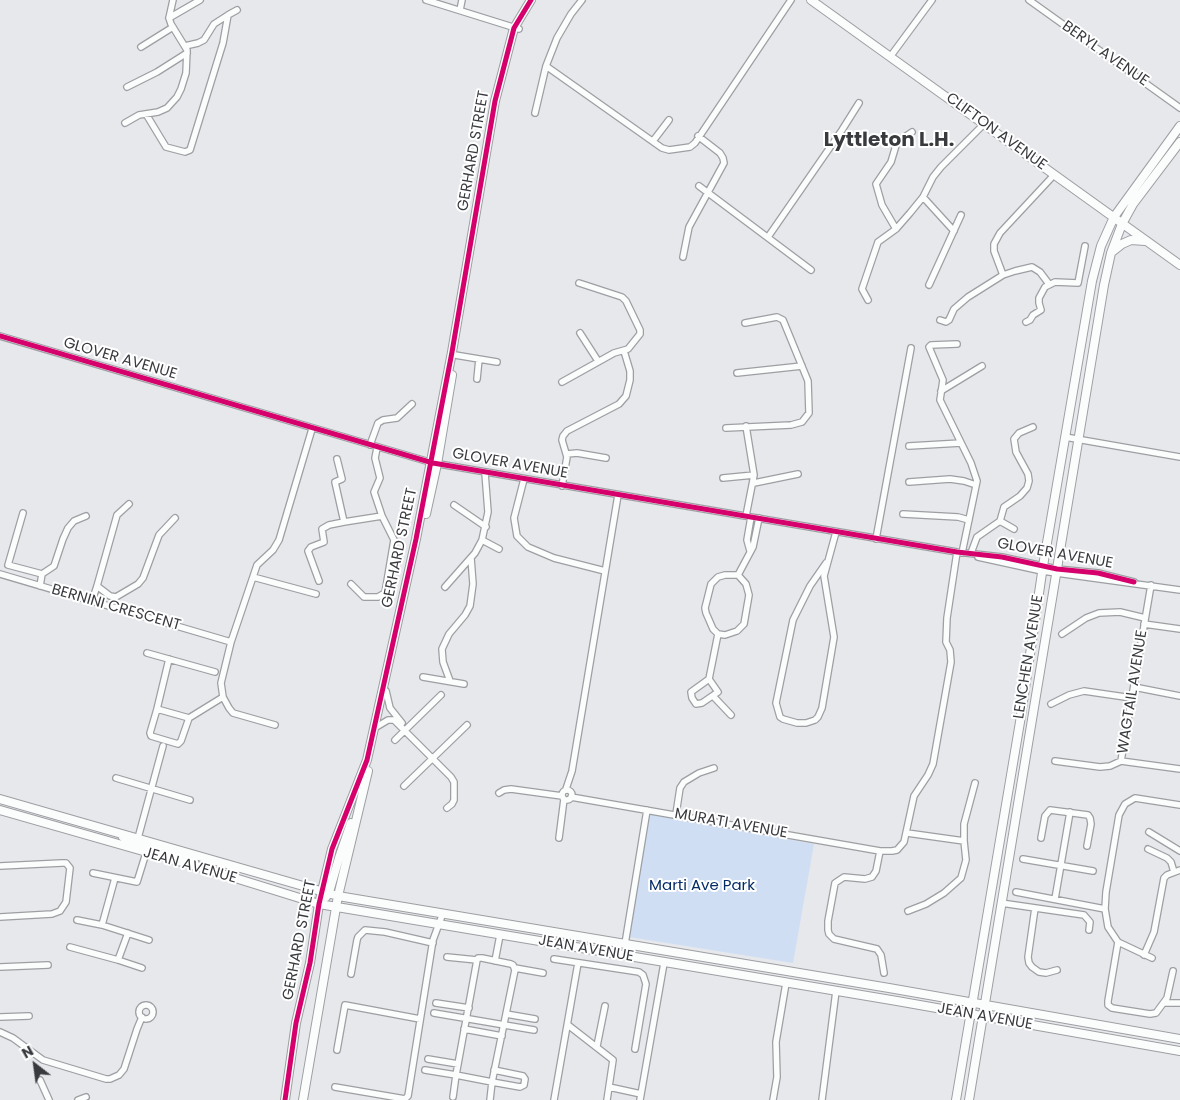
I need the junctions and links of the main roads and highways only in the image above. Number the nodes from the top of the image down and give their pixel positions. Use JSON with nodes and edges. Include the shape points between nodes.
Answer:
{"nodes":[{"id":1,"x":531,"y":0,"type":"edge"},
{"id":2,"x":535,"y":0,"type":"edge"},
{"id":3,"x":811,"y":0,"type":"edge"},
{"id":4,"x":516,"y":28,"type":"junction"},
{"id":5,"x":1180,"y":126,"type":"edge"},
{"id":6,"x":1180,"y":142,"type":"edge"},
{"id":7,"x":1114,"y":217,"type":"junction"},
{"id":8,"x":1122,"y":224,"type":"junction"},
{"id":9,"x":1145,"y":240,"type":"junction"},
{"id":10,"x":1111,"y":253,"type":"junction"},
{"id":11,"x":1180,"y":265,"type":"edge"},
{"id":12,"x":434,"y":463,"type":"junction"},
{"id":13,"x":0,"y":799,"type":"edge"},
{"id":14,"x":359,"y":808,"type":"junction"},
{"id":15,"x":0,"y":810,"type":"edge"},
{"id":16,"x":120,"y":834,"type":"junction"},
{"id":17,"x":196,"y":867,"type":"junction"},
{"id":18,"x":325,"y":893,"type":"junction"},
{"id":19,"x":338,"y":896,"type":"junction"},
{"id":20,"x":319,"y":904,"type":"junction"},
{"id":21,"x":336,"y":907,"type":"junction"},
{"id":22,"x":857,"y":984,"type":"junction"},
{"id":23,"x":875,"y":998,"type":"junction"},
{"id":24,"x":972,"y":1003,"type":"junction"},
{"id":25,"x":984,"y":1005,"type":"junction"},
{"id":26,"x":971,"y":1015,"type":"junction"},
{"id":27,"x":982,"y":1017,"type":"junction"},
{"id":28,"x":1053,"y":1018,"type":"junction"},
{"id":29,"x":1084,"y":1035,"type":"junction"},
{"id":30,"x":1180,"y":1039,"type":"edge"},
{"id":31,"x":1180,"y":1051,"type":"edge"},
{"id":32,"x":285,"y":1100,"type":"edge"},
{"id":33,"x":302,"y":1100,"type":"edge"},
{"id":34,"x":956,"y":1100,"type":"edge"},
{"id":35,"x":969,"y":1100,"type":"edge"}],
"edges":[{"from":1,"to":4,"type":"main road","name":"GERHARD STREET"},
{"from":2,"to":4,"type":"main road","name":"GERHARD STREET"},
{"from":3,"to":7,"type":"main road","name":"CLIFTON AVENUE"},
{"from":4,"to":12,"type":"main road","name":"GERHARD STREET","via":[[498,99]]},
{"from":4,"to":12,"type":"main road","name":"GERHARD STREET","via":[[495,101]]},
{"from":5,"to":7,"type":"main road","name":"LENCHEN AVENUE"},
{"from":6,"to":8,"type":"main road","name":"LENCHEN AVENUE","via":[[1133,204]]},
{"from":7,"to":8,"type":"main road","name":"CLIFTON AVENUE"},
{"from":7,"to":24,"type":"main road","name":"LENCHEN AVENUE","via":[[1101,246],[1092,281]]},
{"from":8,"to":9,"type":"main road","name":"CLIFTON AVENUE"},
{"from":8,"to":10,"type":"main road","name":"LENCHEN AVENUE"},
{"from":9,"to":10,"type":"main road","via":[[1131,240]]},
{"from":9,"to":11,"type":"main road","name":"CLIFTON AVENUE"},
{"from":10,"to":25,"type":"main road","name":"LENCHEN AVENUE","via":[[1077,439]]},
{"from":12,"to":14,"type":"main road","name":"GERHARD STREET"},
{"from":12,"to":18,"type":"main road","name":"GERHARD STREET","via":[[367,760],[332,849]]},
{"from":13,"to":16,"type":"main road","name":"JEAN AVENUE"},
{"from":14,"to":18,"type":"main road"},
{"from":14,"to":19,"type":"main road","name":"GERHARD STREET"},
{"from":15,"to":17,"type":"main road","name":"JEAN AVENUE"},
{"from":16,"to":17,"type":"main road","via":[[129,841],[190,860]]},
{"from":16,"to":18,"type":"main road","name":"JEAN AVENUE"},
{"from":17,"to":20,"type":"main road","name":"JEAN AVENUE"},
{"from":18,"to":19,"type":"main road","name":"JEAN AVENUE"},
{"from":18,"to":20,"type":"main road","name":"GERHARD STREET"},
{"from":19,"to":21,"type":"main road","name":"GERHARD STREET"},
{"from":19,"to":22,"type":"main road","name":"JEAN AVENUE"},
{"from":20,"to":21,"type":"main road","name":"JEAN AVENUE"},
{"from":20,"to":32,"type":"main road","name":"GERHARD STREET"},
{"from":21,"to":23,"type":"main road","name":"JEAN AVENUE"},
{"from":21,"to":33,"type":"main road","name":"GERHARD STREET"},
{"from":22,"to":23,"type":"main road","via":[[874,992]]},
{"from":22,"to":24,"type":"main road","name":"JEAN AVENUE"},
{"from":23,"to":26,"type":"main road","name":"JEAN AVENUE"},
{"from":24,"to":25,"type":"main road","name":"JEAN AVENUE"},
{"from":24,"to":26,"type":"main road","name":"LENCHEN AVENUE"},
{"from":25,"to":27,"type":"main road","name":"LENCHEN AVENUE"},
{"from":25,"to":28,"type":"main road","name":"JEAN AVENUE"},
{"from":26,"to":27,"type":"main road","name":"JEAN AVENUE"},
{"from":26,"to":34,"type":"main road","name":"LENCHEN AVENUE"},
{"from":27,"to":29,"type":"main road","name":"JEAN AVENUE"},
{"from":27,"to":35,"type":"main road","name":"LENCHEN AVENUE"},
{"from":28,"to":29,"type":"main road","via":[[1082,1027]]},
{"from":28,"to":30,"type":"main road","name":"JEAN AVENUE"},
{"from":29,"to":31,"type":"main road","name":"JEAN AVENUE"}]}
